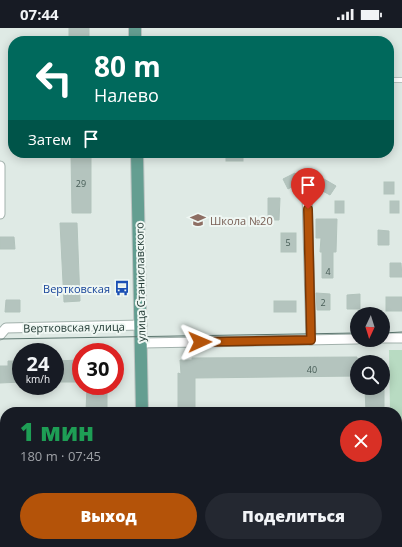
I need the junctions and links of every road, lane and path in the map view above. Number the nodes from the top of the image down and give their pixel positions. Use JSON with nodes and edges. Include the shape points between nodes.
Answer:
{"nodes":[{"id":1,"x":138,"y":158,"type":"edge"},
{"id":2,"x":0,"y":166,"type":"edge"},
{"id":3,"x":307,"y":194,"type":"dead end"},
{"id":4,"x":0,"y":214,"type":"edge"},
{"id":5,"x":142,"y":325,"type":"junction"},
{"id":6,"x":2,"y":330,"type":"edge"},
{"id":7,"x":390,"y":338,"type":"edge"},
{"id":8,"x":402,"y":338,"type":"edge"},
{"id":9,"x":350,"y":339,"type":"edge"},
{"id":10,"x":311,"y":340,"type":"junction"},
{"id":11,"x":142,"y":343,"type":"junction"},
{"id":12,"x":142,"y":407,"type":"edge"}],
"edges":[{"from":1,"to":5,"type":"main road","name":"улица Станиславского"},
{"from":2,"to":4,"type":"street"},
{"from":3,"to":10,"type":"street"},
{"from":5,"to":6,"type":"street","name":"Вертковская улица"},
{"from":5,"to":11,"type":"main road","name":"улица Станиславского"},
{"from":7,"to":8,"type":"street"},
{"from":9,"to":10,"type":"street"},
{"from":10,"to":11,"type":"street"},
{"from":11,"to":12,"type":"main road","name":"улица Станиславского"}]}
